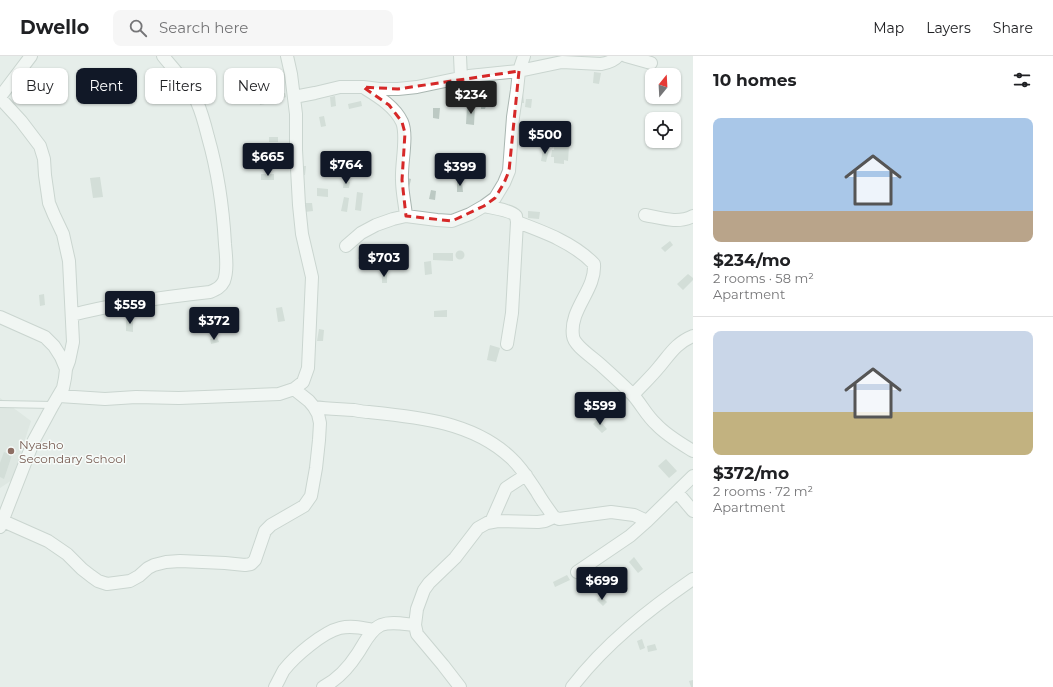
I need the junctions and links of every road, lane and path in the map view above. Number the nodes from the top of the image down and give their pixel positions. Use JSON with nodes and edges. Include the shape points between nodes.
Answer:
{"nodes":[{"id":1,"x":31,"y":56,"type":"edge"},
{"id":2,"x":162,"y":56,"type":"edge"},
{"id":3,"x":287,"y":56,"type":"edge"},
{"id":4,"x":460,"y":56,"type":"edge"},
{"id":5,"x":524,"y":56,"type":"edge"},
{"id":6,"x":618,"y":56,"type":"edge"},
{"id":7,"x":626,"y":56,"type":"edge"},
{"id":8,"x":651,"y":63,"type":"dead end"},
{"id":9,"x":519,"y":71,"type":"junction"},
{"id":10,"x":461,"y":78,"type":"junction"},
{"id":11,"x":364,"y":87,"type":"junction"},
{"id":12,"x":0,"y":97,"type":"edge"},
{"id":13,"x":294,"y":97,"type":"junction"},
{"id":14,"x":484,"y":206,"type":"junction"},
{"id":15,"x":645,"y":215,"type":"dead end"},
{"id":16,"x":406,"y":216,"type":"junction"},
{"id":17,"x":693,"y":216,"type":"edge"},
{"id":18,"x":517,"y":222,"type":"junction"},
{"id":19,"x":346,"y":246,"type":"dead end"},
{"id":20,"x":72,"y":315,"type":"junction"},
{"id":21,"x":0,"y":317,"type":"edge"},
{"id":22,"x":693,"y":336,"type":"edge"},
{"id":23,"x":507,"y":344,"type":"dead end"},
{"id":24,"x":66,"y":369,"type":"junction"},
{"id":25,"x":294,"y":388,"type":"junction"},
{"id":26,"x":633,"y":395,"type":"junction"},
{"id":27,"x":56,"y":401,"type":"junction"},
{"id":28,"x":0,"y":404,"type":"edge"},
{"id":29,"x":314,"y":407,"type":"junction"},
{"id":30,"x":693,"y":451,"type":"edge"},
{"id":31,"x":526,"y":475,"type":"junction"},
{"id":32,"x":693,"y":475,"type":"edge"},
{"id":33,"x":677,"y":492,"type":"junction"},
{"id":34,"x":693,"y":511,"type":"edge"},
{"id":35,"x":554,"y":517,"type":"junction"},
{"id":36,"x":648,"y":521,"type":"junction"},
{"id":37,"x":491,"y":522,"type":"junction"},
{"id":38,"x":1,"y":524,"type":"edge"},
{"id":39,"x":577,"y":572,"type":"dead end"},
{"id":40,"x":693,"y":579,"type":"edge"},
{"id":41,"x":415,"y":625,"type":"junction"},
{"id":42,"x":374,"y":630,"type":"junction"},
{"id":43,"x":574,"y":686,"type":"edge"},
{"id":44,"x":275,"y":687,"type":"edge"},
{"id":45,"x":322,"y":687,"type":"edge"},
{"id":46,"x":460,"y":687,"type":"edge"}],
"edges":[{"from":1,"to":12,"type":"street"},
{"from":2,"to":20,"type":"street","via":[[189,87],[197,102],[215,160],[226,252],[224,280],[220,287],[210,292],[122,304]]},
{"from":3,"to":13,"type":"street"},
{"from":4,"to":10,"type":"street"},
{"from":5,"to":9,"type":"street"},
{"from":6,"to":9,"type":"street","via":[[601,64],[562,62]]},
{"from":7,"to":8,"type":"street"},
{"from":9,"to":10,"type":"street"},
{"from":9,"to":14,"type":"street","via":[[509,171],[495,198]]},
{"from":10,"to":11,"type":"street","via":[[398,89]]},
{"from":11,"to":13,"type":"street","via":[[340,87]]},
{"from":11,"to":16,"type":"street","via":[[389,105],[402,122],[405,133],[402,180]]},
{"from":12,"to":20,"type":"street","via":[[40,146],[49,202],[63,234],[69,261]]},
{"from":13,"to":25,"type":"street","via":[[299,205],[302,234],[312,277],[308,368],[303,382]]},
{"from":14,"to":16,"type":"street","via":[[452,221]]},
{"from":14,"to":18,"type":"street","via":[[513,214]]},
{"from":15,"to":17,"type":"street","via":[[672,220],[686,220]]},
{"from":16,"to":19,"type":"street","via":[[376,225],[361,233]]},
{"from":18,"to":23,"type":"street","via":[[512,313]]},
{"from":18,"to":26,"type":"street","via":[[566,244],[594,264],[594,276],[578,308],[573,325],[573,337],[576,343]]},
{"from":20,"to":24,"type":"street","via":[[73,342]]},
{"from":21,"to":24,"type":"street","via":[[45,337],[54,346]]},
{"from":22,"to":26,"type":"street","via":[[673,349]]},
{"from":24,"to":27,"type":"street","via":[[63,388]]},
{"from":25,"to":27,"type":"street","via":[[279,394]]},
{"from":25,"to":29,"type":"street"},
{"from":26,"to":30,"type":"street","via":[[656,424]]},
{"from":27,"to":28,"type":"lane"},
{"from":27,"to":38,"type":"street","via":[[34,440]]},
{"from":29,"to":31,"type":"street","via":[[401,415],[447,424],[490,442],[511,458]]},
{"from":29,"to":38,"type":"street","via":[[320,423],[311,496],[304,506],[265,531],[255,560],[251,564],[166,562],[148,568],[130,581],[107,584],[91,576],[48,541]]},
{"from":31,"to":35,"type":"street"},
{"from":31,"to":37,"type":"street","via":[[506,488]]},
{"from":32,"to":33,"type":"street"},
{"from":33,"to":34,"type":"street"},
{"from":33,"to":36,"type":"street"},
{"from":35,"to":36,"type":"street","via":[[559,519],[611,512],[634,515]]},
{"from":35,"to":37,"type":"street","via":[[538,522]]},
{"from":36,"to":39,"type":"street"},
{"from":37,"to":41,"type":"street","via":[[478,528],[455,558],[428,583],[417,609]]},
{"from":40,"to":43,"type":"street","via":[[616,638],[583,672]]},
{"from":41,"to":42,"type":"street","via":[[389,623]]},
{"from":41,"to":46,"type":"street","via":[[417,634]]},
{"from":42,"to":44,"type":"street","via":[[354,626],[328,632],[293,660]]},
{"from":42,"to":45,"type":"street","via":[[342,673]]}]}
